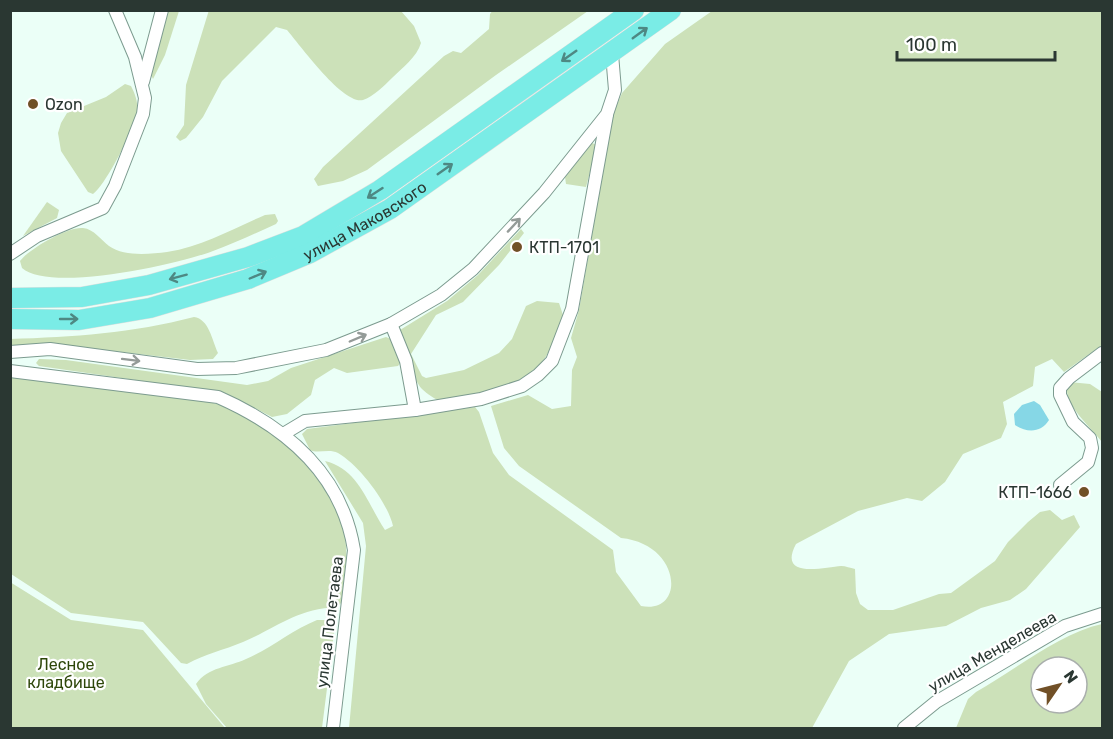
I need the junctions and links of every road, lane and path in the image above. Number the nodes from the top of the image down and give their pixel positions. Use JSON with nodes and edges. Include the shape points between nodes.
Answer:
{"nodes":[{"id":1,"x":115,"y":10,"type":"edge"},
{"id":2,"x":162,"y":10,"type":"edge"},
{"id":3,"x":634,"y":10,"type":"edge"},
{"id":4,"x":671,"y":10,"type":"edge"},
{"id":5,"x":612,"y":54,"type":"junction"},
{"id":6,"x":143,"y":82,"type":"junction"},
{"id":7,"x":607,"y":114,"type":"junction"},
{"id":8,"x":10,"y":254,"type":"edge"},
{"id":9,"x":10,"y":298,"type":"edge"},
{"id":10,"x":10,"y":319,"type":"edge"},
{"id":11,"x":391,"y":324,"type":"junction"},
{"id":12,"x":10,"y":352,"type":"edge"},
{"id":13,"x":1102,"y":353,"type":"edge"},
{"id":14,"x":10,"y":371,"type":"edge"},
{"id":15,"x":415,"y":410,"type":"junction"},
{"id":16,"x":285,"y":433,"type":"junction"},
{"id":17,"x":1060,"y":485,"type":"dead end"},
{"id":18,"x":1102,"y":614,"type":"edge"},
{"id":19,"x":333,"y":729,"type":"edge"},
{"id":20,"x":904,"y":729,"type":"edge"}],
"edges":[{"from":1,"to":6,"type":"street"},
{"from":2,"to":6,"type":"street"},
{"from":3,"to":9,"type":"highway","name":"улица Маковского","one_way":true,"via":[[380,190],[303,236],[248,257],[149,285],[82,297]]},
{"from":5,"to":4,"type":"highway","name":"улица Маковского","one_way":true},
{"from":5,"to":7,"type":"street","via":[[615,90]]},
{"from":10,"to":5,"type":"highway","name":"улица Маковского","one_way":true,"via":[[79,320],[150,308],[248,279],[310,253],[390,209]]},
{"from":6,"to":8,"type":"street","via":[[143,114],[103,208],[37,236]]},
{"from":11,"to":7,"type":"street","one_way":true,"via":[[441,295],[473,269],[544,193]]},
{"from":7,"to":15,"type":"street","via":[[572,309],[552,361],[522,386],[481,399]]},
{"from":12,"to":11,"type":"street","one_way":true,"via":[[50,350],[197,369],[236,368],[326,350]]},
{"from":11,"to":15,"type":"street","via":[[406,361]]},
{"from":13,"to":17,"type":"street","via":[[1060,388],[1073,422],[1090,438],[1092,448],[1088,462]]},
{"from":14,"to":16,"type":"street","name":"улица Полетаева","via":[[218,397]]},
{"from":15,"to":16,"type":"street","via":[[305,421]]},
{"from":16,"to":19,"type":"street","name":"улица Полетаева","via":[[333,489],[350,527],[354,550]]},
{"from":18,"to":20,"type":"street","name":"улица Менделеева","via":[[1065,626],[936,702]]}]}
